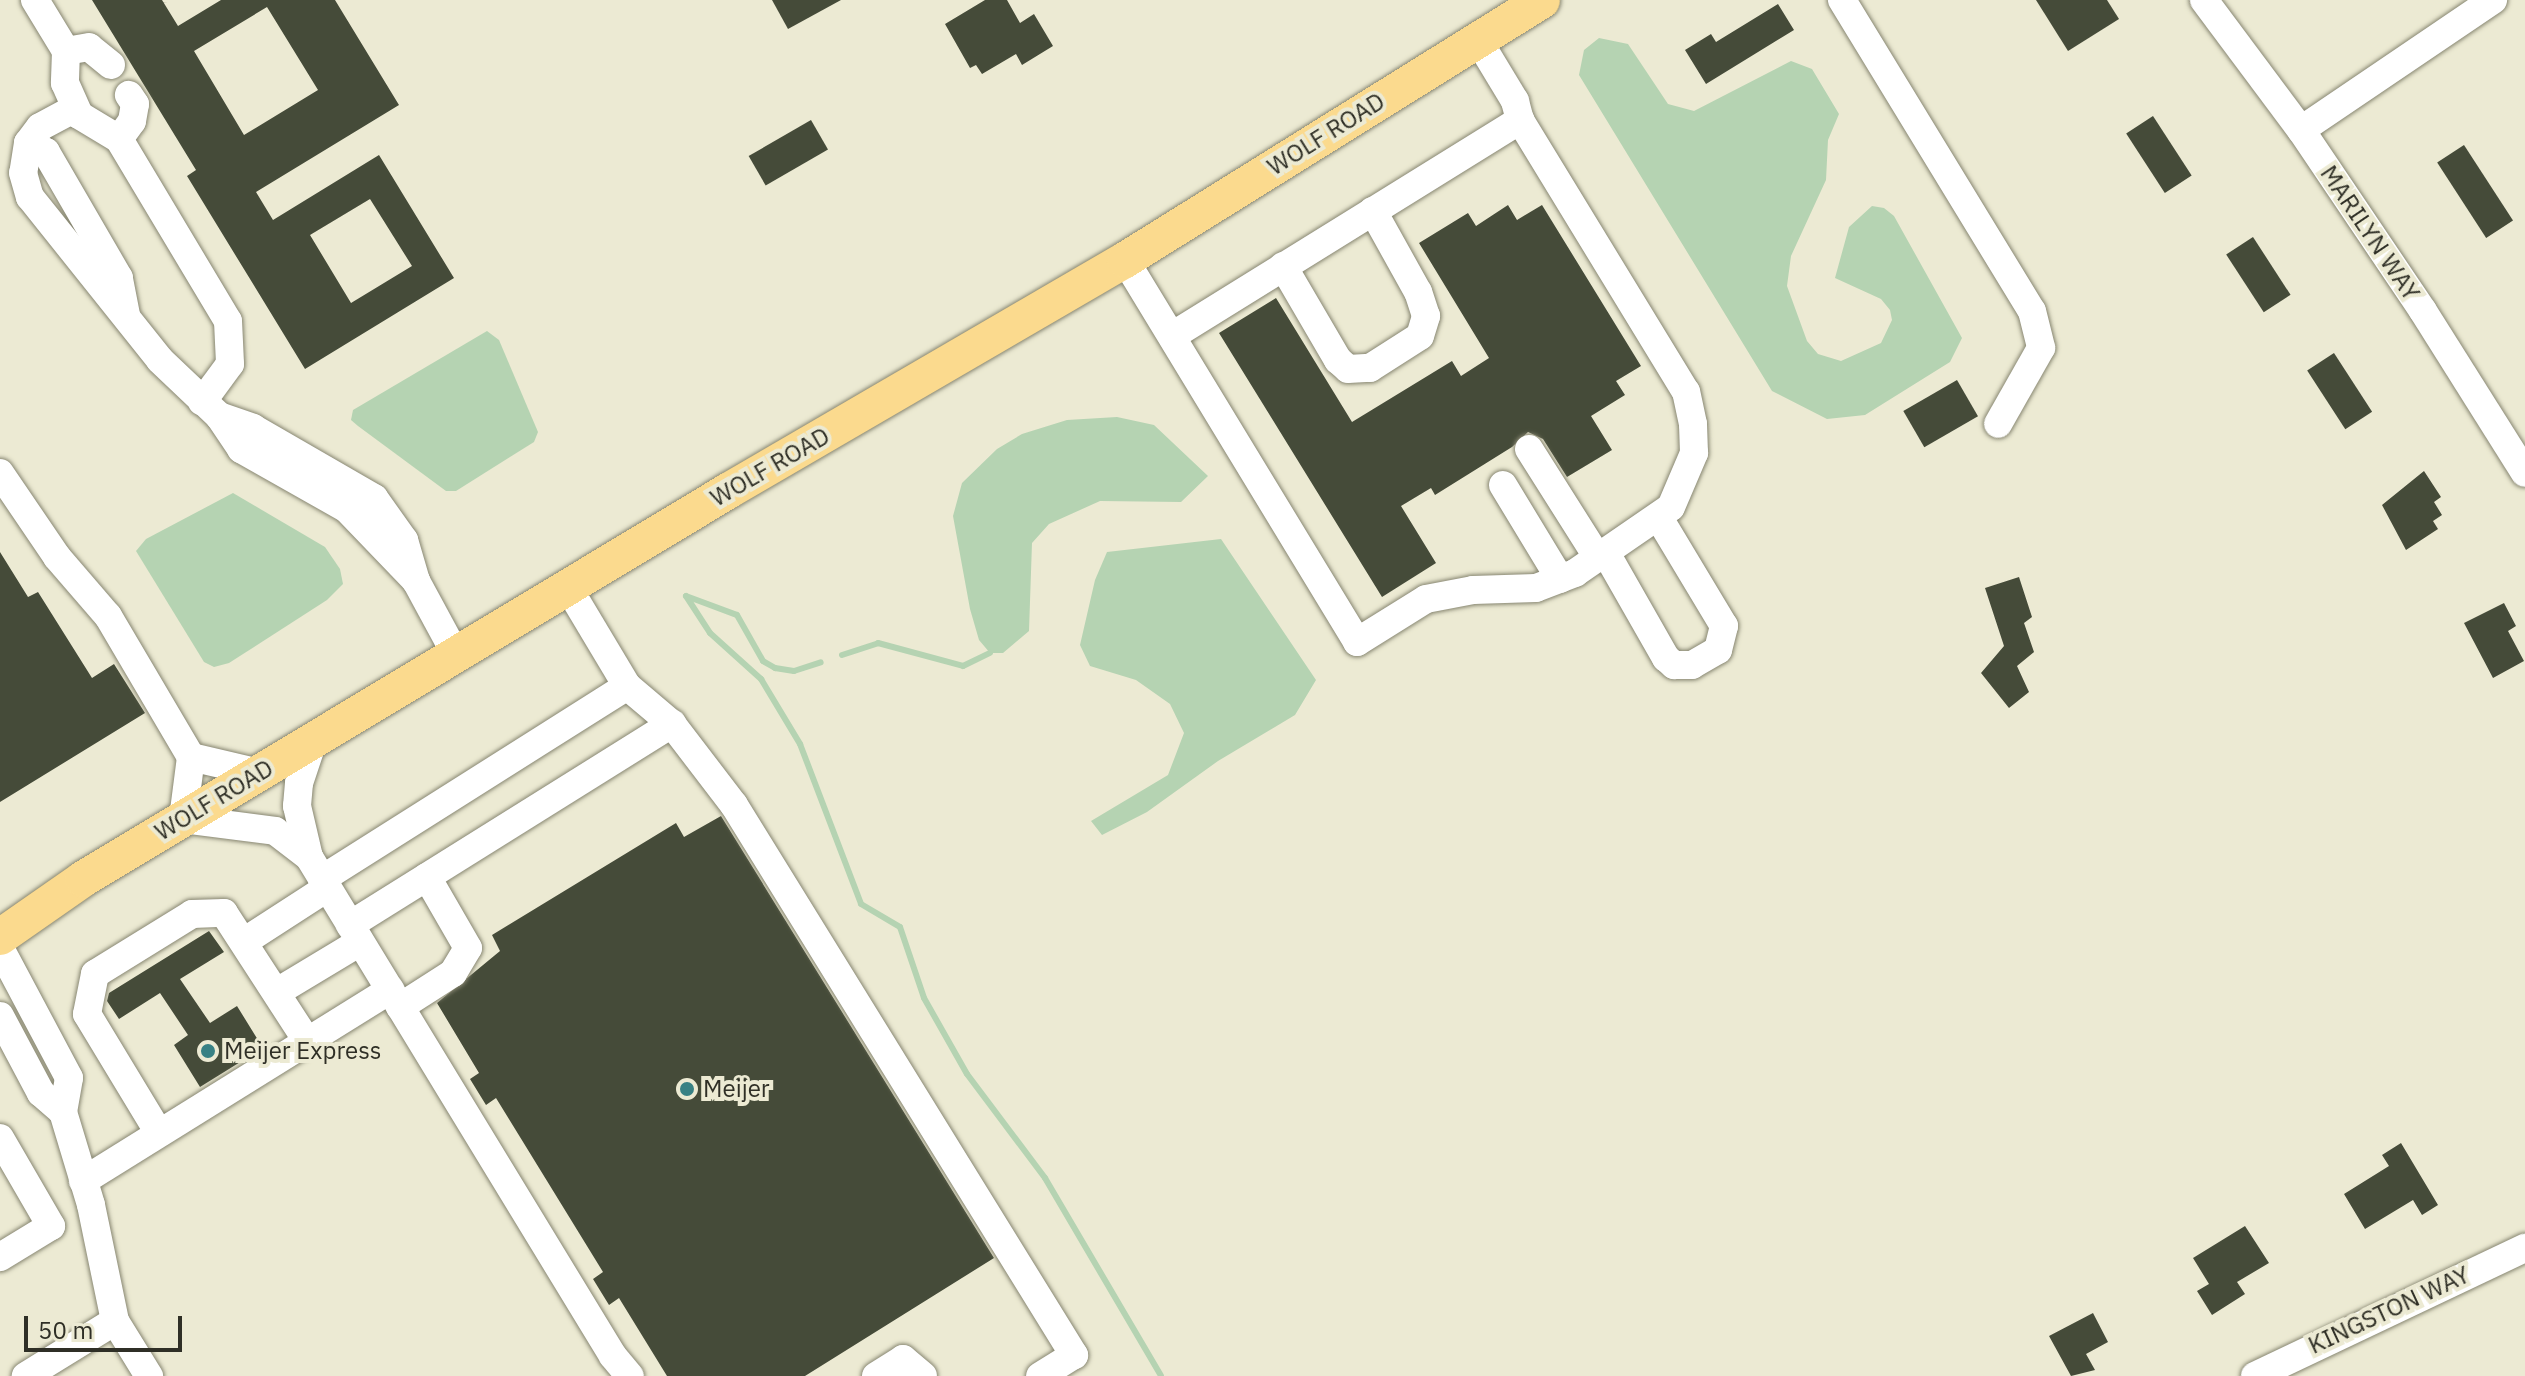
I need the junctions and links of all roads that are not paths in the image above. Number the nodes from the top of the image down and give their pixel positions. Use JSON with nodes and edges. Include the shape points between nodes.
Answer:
{"nodes":[{"id":1,"x":35,"y":0,"type":"edge"},
{"id":2,"x":1542,"y":0,"type":"edge"},
{"id":3,"x":1842,"y":0,"type":"edge"},
{"id":4,"x":2204,"y":0,"type":"edge"},
{"id":5,"x":2493,"y":0,"type":"edge"},
{"id":6,"x":1478,"y":40,"type":"junction"},
{"id":7,"x":66,"y":51,"type":"junction"},
{"id":8,"x":111,"y":65,"type":"dead end"},
{"id":9,"x":129,"y":95,"type":"dead end"},
{"id":10,"x":75,"y":108,"type":"junction"},
{"id":11,"x":1520,"y":120,"type":"junction"},
{"id":12,"x":2301,"y":130,"type":"junction"},
{"id":13,"x":119,"y":139,"type":"junction"},
{"id":14,"x":1373,"y":211,"type":"junction"},
{"id":15,"x":1125,"y":260,"type":"junction"},
{"id":16,"x":1283,"y":266,"type":"junction"},
{"id":17,"x":1172,"y":336,"type":"junction"},
{"id":18,"x":210,"y":409,"type":"junction"},
{"id":19,"x":1998,"y":424,"type":"dead end"},
{"id":20,"x":1529,"y":449,"type":"dead end"},
{"id":21,"x":0,"y":473,"type":"edge"},
{"id":22,"x":2525,"y":473,"type":"edge"},
{"id":23,"x":1503,"y":485,"type":"dead end"},
{"id":24,"x":1659,"y":518,"type":"junction"},
{"id":25,"x":1602,"y":556,"type":"junction"},
{"id":26,"x":1560,"y":579,"type":"junction"},
{"id":27,"x":569,"y":589,"type":"junction"},
{"id":28,"x":456,"y":655,"type":"junction"},
{"id":29,"x":627,"y":686,"type":"junction"},
{"id":30,"x":672,"y":724,"type":"junction"},
{"id":31,"x":313,"y":741,"type":"junction"},
{"id":32,"x":191,"y":757,"type":"junction"},
{"id":33,"x":259,"y":773,"type":"junction"},
{"id":34,"x":183,"y":819,"type":"junction"},
{"id":35,"x":320,"y":875,"type":"junction"},
{"id":36,"x":427,"y":877,"type":"junction"},
{"id":37,"x":355,"y":933,"type":"junction"},
{"id":38,"x":0,"y":937,"type":"edge"},
{"id":39,"x":245,"y":941,"type":"junction"},
{"id":40,"x":0,"y":948,"type":"edge"},
{"id":41,"x":277,"y":992,"type":"junction"},
{"id":42,"x":395,"y":998,"type":"junction"},
{"id":43,"x":0,"y":1016,"type":"edge"},
{"id":44,"x":307,"y":1041,"type":"junction"},
{"id":45,"x":63,"y":1112,"type":"junction"},
{"id":46,"x":159,"y":1133,"type":"junction"},
{"id":47,"x":0,"y":1138,"type":"edge"},
{"id":48,"x":83,"y":1181,"type":"junction"},
{"id":49,"x":2525,"y":1248,"type":"edge"},
{"id":50,"x":0,"y":1257,"type":"edge"},
{"id":51,"x":115,"y":1321,"type":"junction"},
{"id":52,"x":2297,"y":1366,"type":"edge"},
{"id":53,"x":26,"y":1376,"type":"edge"},
{"id":54,"x":149,"y":1376,"type":"edge"},
{"id":55,"x":630,"y":1376,"type":"edge"},
{"id":56,"x":876,"y":1376,"type":"edge"},
{"id":57,"x":923,"y":1376,"type":"edge"},
{"id":58,"x":1040,"y":1376,"type":"edge"},
{"id":59,"x":2255,"y":1376,"type":"edge"}],
"edges":[{"from":1,"to":7,"type":"street"},
{"from":2,"to":6,"type":"main road","name":"WOLF ROAD"},
{"from":3,"to":19,"type":"street","via":[[2032,311],[2041,348]]},
{"from":4,"to":12,"type":"street","name":"MARILYN WAY"},
{"from":5,"to":12,"type":"street"},
{"from":6,"to":11,"type":"street","via":[[1515,101]]},
{"from":6,"to":15,"type":"main road","name":"WOLF ROAD"},
{"from":7,"to":8,"type":"street","via":[[89,47]]},
{"from":7,"to":10,"type":"street","via":[[65,83]]},
{"from":9,"to":13,"type":"street","via":[[135,104],[132,121]]},
{"from":10,"to":13,"type":"street","via":[[102,132]]},
{"from":10,"to":18,"type":"street","via":[[40,127],[28,143],[46,152],[119,278],[126,315],[160,360]]},
{"from":11,"to":14,"type":"street"},
{"from":11,"to":24,"type":"street","via":[[1686,392],[1694,453],[1678,493]]},
{"from":12,"to":22,"type":"street","name":"MARILYN WAY"},
{"from":13,"to":18,"type":"street","via":[[228,321],[230,364]]},
{"from":14,"to":16,"type":"street"},
{"from":14,"to":16,"type":"street","via":[[1426,316],[1420,336],[1370,368],[1348,369],[1338,360]]},
{"from":15,"to":17,"type":"street"},
{"from":15,"to":27,"type":"main road","name":"WOLF ROAD"},
{"from":16,"to":17,"type":"street"},
{"from":17,"to":26,"type":"street","via":[[1357,642],[1426,599],[1461,591],[1536,588]]},
{"from":18,"to":28,"type":"street","via":[[241,449],[347,509],[416,581]]},
{"from":20,"to":25,"type":"street"},
{"from":21,"to":32,"type":"street","via":[[57,557],[108,616]]},
{"from":23,"to":26,"type":"street"},
{"from":24,"to":25,"type":"street"},
{"from":24,"to":25,"type":"street","via":[[1724,626],[1718,650],[1692,665],[1674,665]]},
{"from":25,"to":26,"type":"street"},
{"from":27,"to":28,"type":"main road","name":"WOLF ROAD"},
{"from":27,"to":29,"type":"street"},
{"from":28,"to":31,"type":"main road","name":"WOLF ROAD"},
{"from":29,"to":30,"type":"street"},
{"from":29,"to":35,"type":"street"},
{"from":30,"to":36,"type":"street"},
{"from":30,"to":58,"type":"street","via":[[734,805],[1074,1355]]},
{"from":31,"to":33,"type":"main road","name":"WOLF ROAD"},
{"from":31,"to":35,"type":"street","via":[[297,806]]},
{"from":32,"to":33,"type":"street"},
{"from":32,"to":34,"type":"street"},
{"from":33,"to":34,"type":"main road","name":"WOLF ROAD"},
{"from":34,"to":35,"type":"street","via":[[275,831]]},
{"from":34,"to":38,"type":"main road","name":"WOLF ROAD"},
{"from":35,"to":37,"type":"street"},
{"from":35,"to":39,"type":"street"},
{"from":36,"to":37,"type":"street"},
{"from":36,"to":42,"type":"street","via":[[468,948],[453,973]]},
{"from":37,"to":41,"type":"street"},
{"from":37,"to":42,"type":"street"},
{"from":39,"to":41,"type":"street"},
{"from":39,"to":46,"type":"street","via":[[224,913],[209,910],[192,914],[95,974],[87,1014]]},
{"from":40,"to":45,"type":"street","via":[[69,1078]]},
{"from":41,"to":44,"type":"street"},
{"from":42,"to":44,"type":"street"},
{"from":42,"to":55,"type":"street"},
{"from":43,"to":45,"type":"street","via":[[41,1093]]},
{"from":44,"to":46,"type":"street"},
{"from":45,"to":48,"type":"street"},
{"from":46,"to":48,"type":"street"},
{"from":47,"to":50,"type":"street","via":[[51,1226]]},
{"from":48,"to":51,"type":"street"},
{"from":49,"to":52,"type":"street","name":"KINGSTON WAY"},
{"from":51,"to":53,"type":"street"},
{"from":51,"to":54,"type":"street"},
{"from":52,"to":59,"type":"street","name":"KINGSTON WAY"},
{"from":56,"to":57,"type":"street","via":[[903,1359]]}]}
